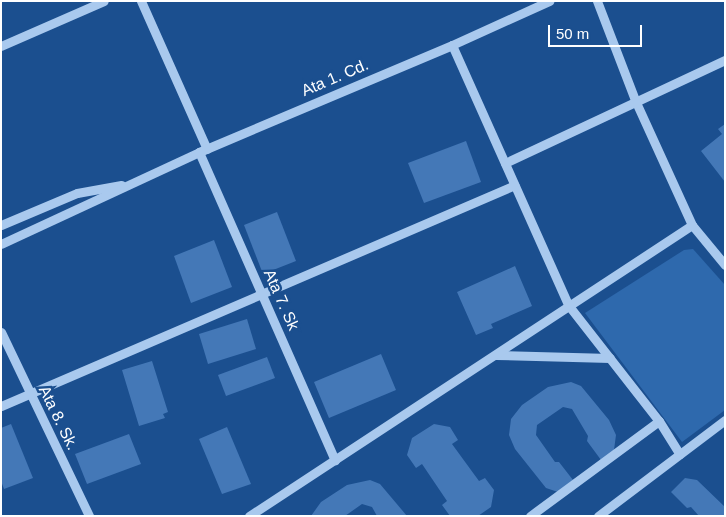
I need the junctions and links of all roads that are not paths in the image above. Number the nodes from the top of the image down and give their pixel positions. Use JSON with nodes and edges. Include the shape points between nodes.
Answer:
{"nodes":[{"id":1,"x":104,"y":1,"type":"edge"},
{"id":2,"x":141,"y":1,"type":"edge"},
{"id":3,"x":549,"y":1,"type":"edge"},
{"id":4,"x":597,"y":1,"type":"edge"},
{"id":5,"x":452,"y":45,"type":"junction"},
{"id":6,"x":1,"y":46,"type":"edge"},
{"id":7,"x":725,"y":60,"type":"edge"},
{"id":8,"x":634,"y":100,"type":"junction"},
{"id":9,"x":203,"y":150,"type":"junction"},
{"id":10,"x":505,"y":163,"type":"junction"},
{"id":11,"x":134,"y":182,"type":"junction"},
{"id":12,"x":515,"y":185,"type":"junction"},
{"id":13,"x":1,"y":225,"type":"edge"},
{"id":14,"x":692,"y":225,"type":"junction"},
{"id":15,"x":1,"y":244,"type":"edge"},
{"id":16,"x":725,"y":265,"type":"edge"},
{"id":17,"x":262,"y":294,"type":"junction"},
{"id":18,"x":569,"y":306,"type":"junction"},
{"id":19,"x":1,"y":332,"type":"edge"},
{"id":20,"x":496,"y":355,"type":"junction"},
{"id":21,"x":610,"y":358,"type":"junction"},
{"id":22,"x":30,"y":394,"type":"junction"},
{"id":23,"x":1,"y":406,"type":"edge"},
{"id":24,"x":725,"y":420,"type":"edge"},
{"id":25,"x":659,"y":421,"type":"junction"},
{"id":26,"x":680,"y":454,"type":"junction"},
{"id":27,"x":335,"y":460,"type":"junction"},
{"id":28,"x":256,"y":514,"type":"edge"},
{"id":29,"x":89,"y":516,"type":"edge"},
{"id":30,"x":530,"y":516,"type":"edge"},
{"id":31,"x":598,"y":516,"type":"edge"}],
"edges":[{"from":1,"to":6,"type":"street"},
{"from":2,"to":9,"type":"street","name":"Ata 7. Sk"},
{"from":3,"to":5,"type":"street","name":"Ata 1. Cd."},
{"from":4,"to":8,"type":"street"},
{"from":5,"to":9,"type":"street","name":"Ata 1. Cd."},
{"from":5,"to":10,"type":"street"},
{"from":7,"to":8,"type":"street"},
{"from":8,"to":10,"type":"street"},
{"from":8,"to":14,"type":"street"},
{"from":9,"to":11,"type":"street","name":"Ata 1. Cd."},
{"from":9,"to":17,"type":"street","name":"Ata 7. Sk"},
{"from":10,"to":12,"type":"street"},
{"from":11,"to":13,"type":"street","name":"Ata 1. Cd.","via":[[77,193]]},
{"from":11,"to":15,"type":"street","name":"Ata 1. Cd."},
{"from":12,"to":17,"type":"street"},
{"from":12,"to":18,"type":"street"},
{"from":14,"to":16,"type":"street"},
{"from":14,"to":18,"type":"street"},
{"from":17,"to":22,"type":"street"},
{"from":17,"to":27,"type":"street","name":"Ata 7. Sk"},
{"from":18,"to":20,"type":"street"},
{"from":18,"to":21,"type":"street"},
{"from":19,"to":22,"type":"street","name":"Ata 8. Sk."},
{"from":20,"to":21,"type":"street"},
{"from":20,"to":27,"type":"street"},
{"from":21,"to":25,"type":"street"},
{"from":22,"to":23,"type":"street"},
{"from":22,"to":29,"type":"street","name":"Ata 8. Sk."},
{"from":24,"to":26,"type":"street"},
{"from":25,"to":26,"type":"street"},
{"from":25,"to":30,"type":"street"},
{"from":26,"to":31,"type":"street"},
{"from":27,"to":28,"type":"street"}]}
